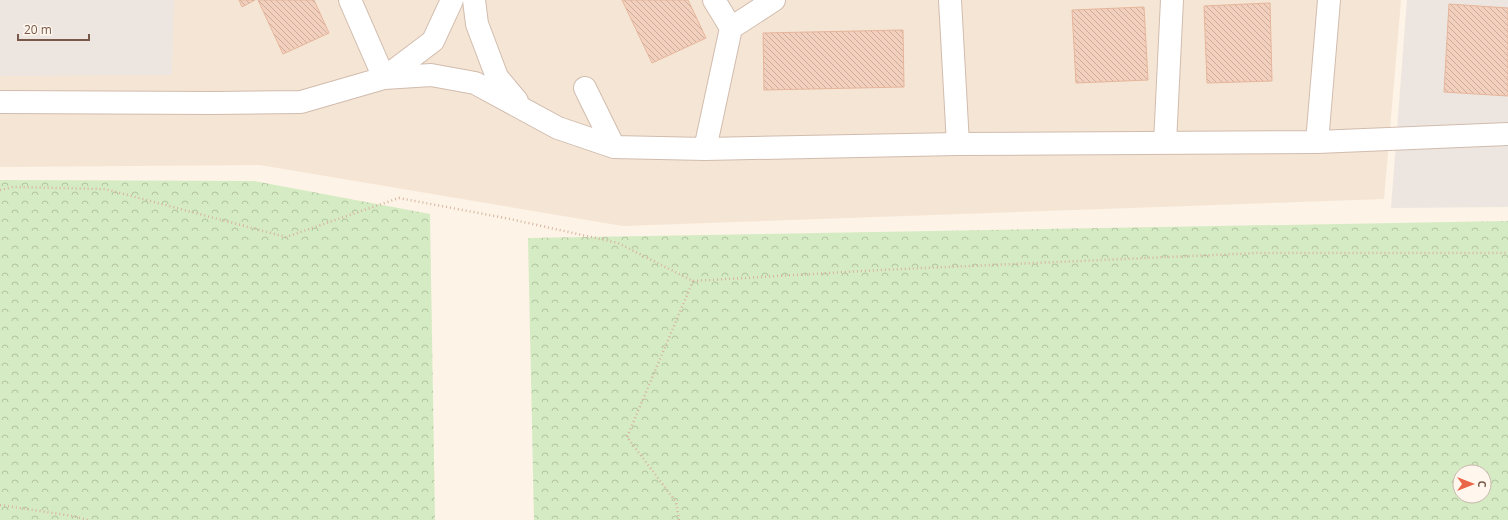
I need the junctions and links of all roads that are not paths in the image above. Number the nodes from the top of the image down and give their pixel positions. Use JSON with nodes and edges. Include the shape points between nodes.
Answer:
{"nodes":[{"id":1,"x":350,"y":0,"type":"edge"},
{"id":2,"x":452,"y":0,"type":"edge"},
{"id":3,"x":474,"y":0,"type":"edge"},
{"id":4,"x":714,"y":0,"type":"edge"},
{"id":5,"x":774,"y":0,"type":"edge"},
{"id":6,"x":950,"y":0,"type":"edge"},
{"id":7,"x":1172,"y":0,"type":"edge"},
{"id":8,"x":1329,"y":0,"type":"edge"},
{"id":9,"x":731,"y":28,"type":"junction"},
{"id":10,"x":384,"y":78,"type":"junction"},
{"id":11,"x":585,"y":88,"type":"dead end"},
{"id":12,"x":0,"y":102,"type":"edge"},
{"id":13,"x":526,"y":112,"type":"junction"},
{"id":14,"x":1508,"y":134,"type":"edge"},
{"id":15,"x":1318,"y":142,"type":"junction"},
{"id":16,"x":1165,"y":143,"type":"junction"},
{"id":17,"x":958,"y":144,"type":"junction"},
{"id":18,"x":614,"y":147,"type":"junction"},
{"id":19,"x":705,"y":149,"type":"junction"}],
"edges":[{"from":1,"to":10,"type":"lane"},
{"from":2,"to":10,"type":"lane","via":[[433,41]]},
{"from":3,"to":13,"type":"lane","via":[[477,24],[497,77]]},
{"from":4,"to":9,"type":"lane"},
{"from":5,"to":9,"type":"lane"},
{"from":6,"to":17,"type":"lane"},
{"from":7,"to":16,"type":"lane"},
{"from":8,"to":15,"type":"lane"},
{"from":9,"to":19,"type":"lane"},
{"from":10,"to":12,"type":"lane","via":[[301,102]]},
{"from":10,"to":13,"type":"lane","via":[[432,75],[475,83]]},
{"from":11,"to":18,"type":"lane"},
{"from":13,"to":18,"type":"lane","via":[[558,128]]},
{"from":14,"to":15,"type":"lane"},
{"from":15,"to":16,"type":"lane"},
{"from":16,"to":17,"type":"lane"},
{"from":17,"to":19,"type":"lane"},
{"from":18,"to":19,"type":"lane"}]}
